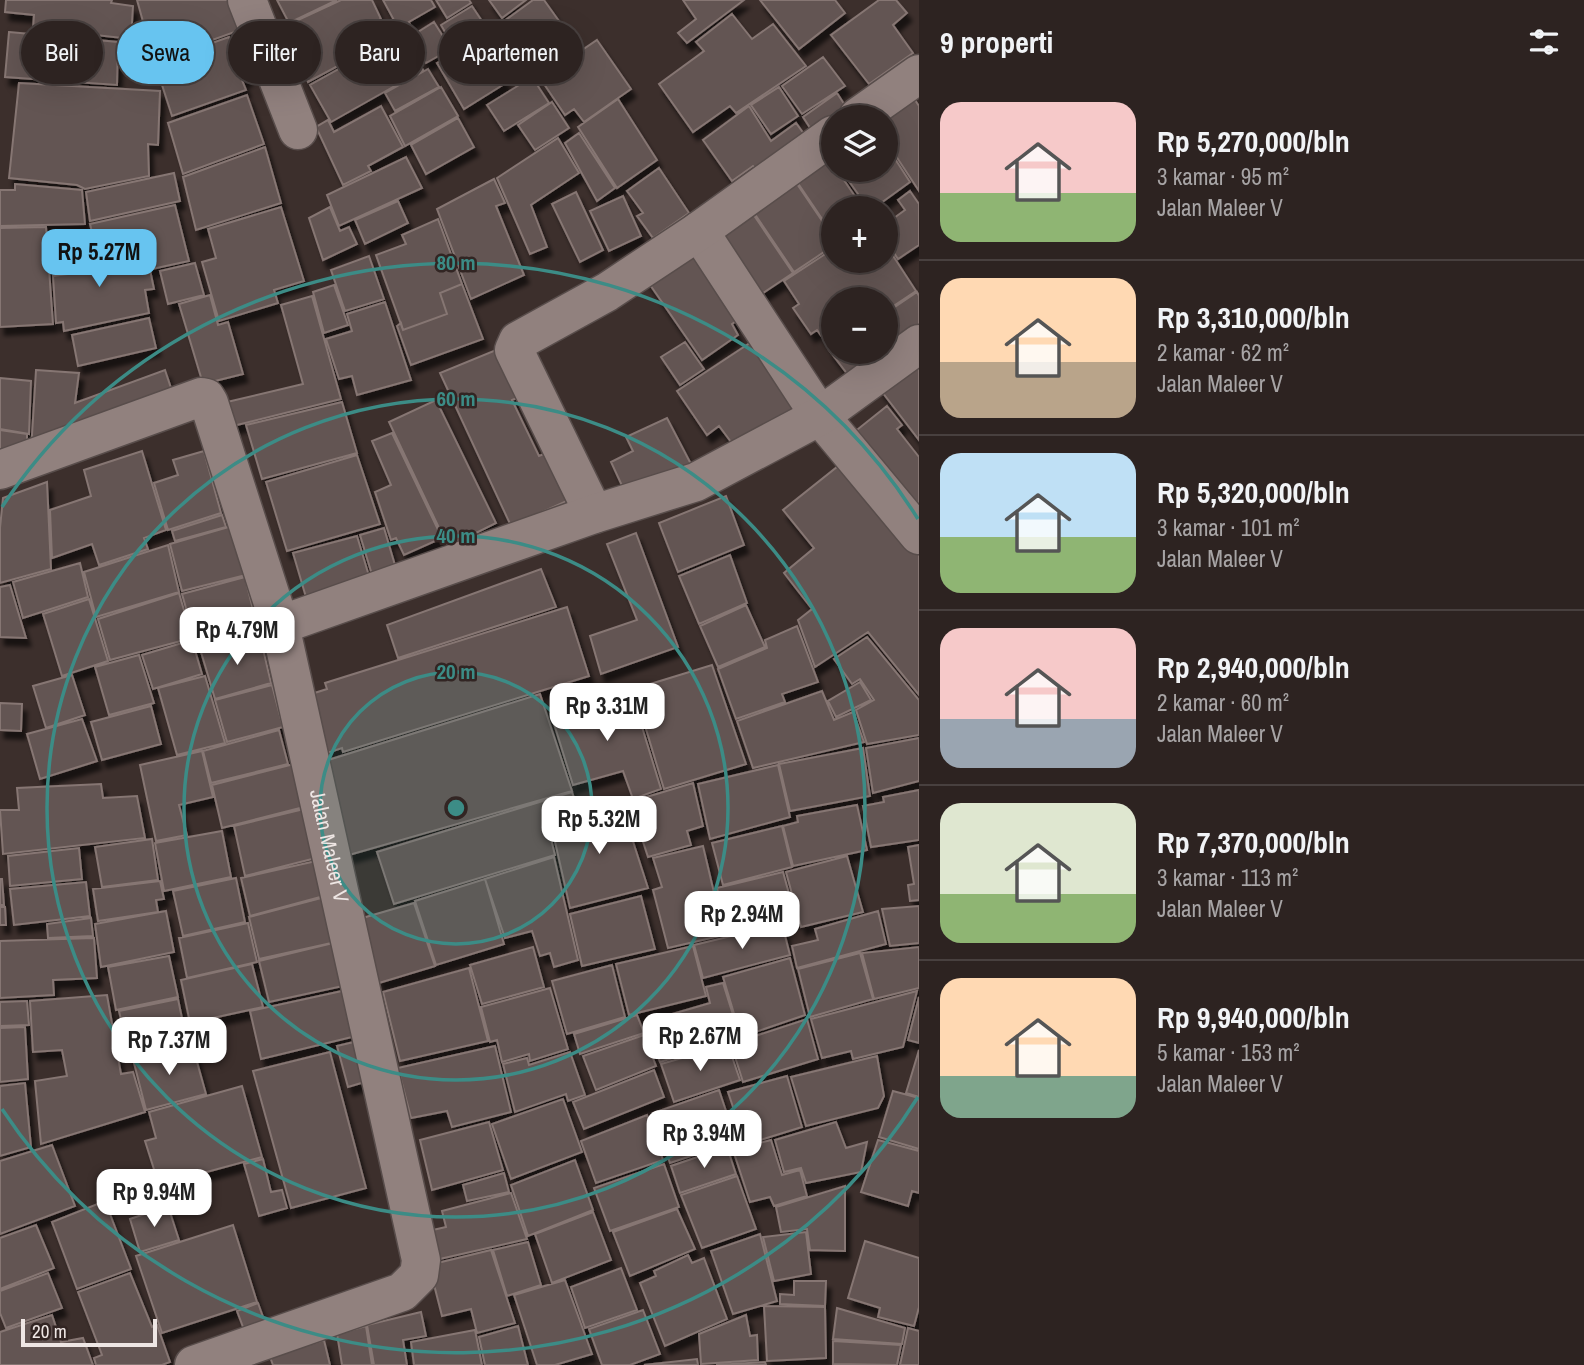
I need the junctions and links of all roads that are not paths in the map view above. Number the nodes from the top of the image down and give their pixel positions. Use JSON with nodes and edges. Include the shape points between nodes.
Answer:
{"nodes":[{"id":1,"x":247,"y":0,"type":"edge"},
{"id":2,"x":919,"y":74,"type":"edge"},
{"id":3,"x":875,"y":105,"type":"edge"},
{"id":4,"x":298,"y":130,"type":"dead end"},
{"id":5,"x":821,"y":144,"type":"edge"},
{"id":6,"x":699,"y":231,"type":"junction"},
{"id":7,"x":919,"y":344,"type":"edge"},
{"id":8,"x":820,"y":416,"type":"junction"},
{"id":9,"x":0,"y":470,"type":"edge"},
{"id":10,"x":594,"y":514,"type":"junction"},
{"id":11,"x":919,"y":535,"type":"edge"},
{"id":12,"x":280,"y":625,"type":"junction"},
{"id":13,"x":194,"y":1365,"type":"edge"}],
"edges":[{"from":1,"to":4,"type":"street"},
{"from":2,"to":3,"type":"street"},
{"from":5,"to":6,"type":"street"},
{"from":6,"to":8,"type":"street"},
{"from":6,"to":10,"type":"street","via":[[607,292],[525,335],[514,350]]},
{"from":7,"to":8,"type":"street"},
{"from":8,"to":10,"type":"street","via":[[696,482]]},
{"from":8,"to":11,"type":"street"},
{"from":9,"to":12,"type":"street","name":"Jalan Maleer V","via":[[206,398]]},
{"from":10,"to":12,"type":"street"},
{"from":12,"to":13,"type":"street","name":"Jalan Maleer V","via":[[421,1260],[419,1275],[402,1292]]}]}
